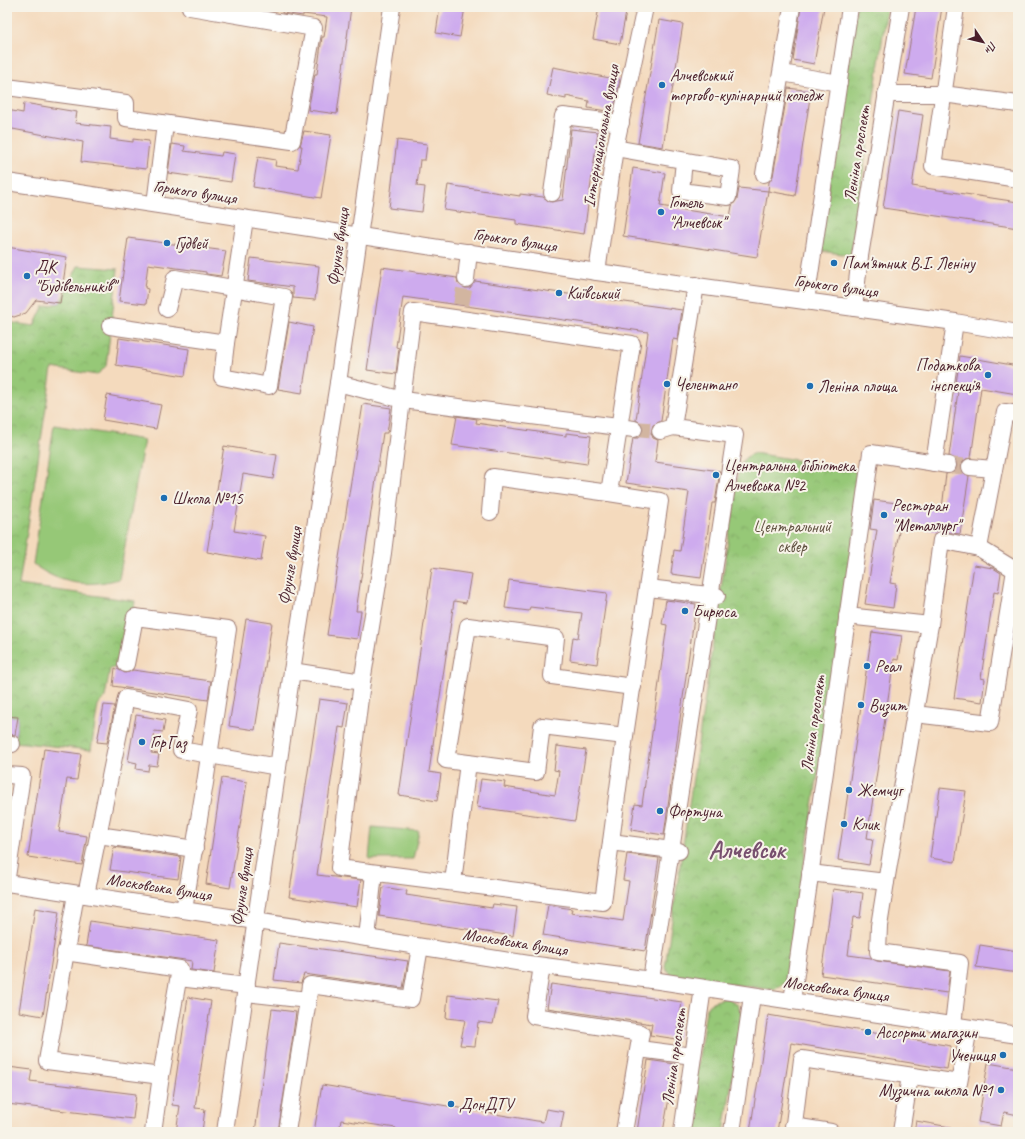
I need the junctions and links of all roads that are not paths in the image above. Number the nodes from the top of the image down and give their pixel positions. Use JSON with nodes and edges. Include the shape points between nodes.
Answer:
{"nodes":[{"id":1,"x":190,"y":7,"type":"edge"},
{"id":2,"x":392,"y":7,"type":"edge"},
{"id":3,"x":645,"y":7,"type":"edge"},
{"id":4,"x":792,"y":7,"type":"edge"},
{"id":5,"x":850,"y":7,"type":"edge"},
{"id":6,"x":901,"y":7,"type":"edge"},
{"id":7,"x":956,"y":7,"type":"edge"},
{"id":8,"x":277,"y":14,"type":"edge"},
{"id":9,"x":782,"y":73,"type":"junction"},
{"id":10,"x":839,"y":83,"type":"junction"},
{"id":11,"x":7,"y":87,"type":"edge"},
{"id":12,"x":886,"y":94,"type":"junction"},
{"id":13,"x":943,"y":94,"type":"junction"},
{"id":14,"x":1018,"y":104,"type":"edge"},
{"id":15,"x":165,"y":124,"type":"junction"},
{"id":16,"x":621,"y":124,"type":"junction"},
{"id":17,"x":615,"y":148,"type":"junction"},
{"id":18,"x":684,"y":161,"type":"dead end"},
{"id":19,"x":764,"y":174,"type":"dead end"},
{"id":20,"x":1018,"y":179,"type":"edge"},
{"id":21,"x":7,"y":182,"type":"edge"},
{"id":22,"x":552,"y":193,"type":"dead end"},
{"id":23,"x":156,"y":204,"type":"junction"},
{"id":24,"x":245,"y":219,"type":"junction"},
{"id":25,"x":359,"y":235,"type":"junction"},
{"id":26,"x":469,"y":252,"type":"junction"},
{"id":27,"x":597,"y":272,"type":"junction"},
{"id":28,"x":466,"y":279,"type":"tunnel mouth"},
{"id":29,"x":696,"y":285,"type":"junction"},
{"id":30,"x":235,"y":289,"type":"junction"},
{"id":31,"x":806,"y":301,"type":"junction"},
{"id":32,"x":854,"y":308,"type":"junction"},
{"id":33,"x":167,"y":309,"type":"dead end"},
{"id":34,"x":955,"y":322,"type":"junction"},
{"id":35,"x":110,"y":326,"type":"dead end"},
{"id":36,"x":1018,"y":333,"type":"edge"},
{"id":37,"x":226,"y":342,"type":"junction"},
{"id":38,"x":338,"y":384,"type":"junction"},
{"id":39,"x":402,"y":400,"type":"junction"},
{"id":40,"x":1018,"y":414,"type":"edge"},
{"id":41,"x":627,"y":428,"type":"junction"},
{"id":42,"x":970,"y":468,"type":"tunnel mouth"},
{"id":43,"x":994,"y":469,"type":"junction"},
{"id":44,"x":609,"y":493,"type":"junction"},
{"id":45,"x":490,"y":512,"type":"dead end"},
{"id":46,"x":980,"y":548,"type":"junction"},
{"id":47,"x":648,"y":588,"type":"junction"},
{"id":48,"x":714,"y":595,"type":"junction"},
{"id":49,"x":848,"y":616,"type":"junction"},
{"id":50,"x":930,"y":625,"type":"junction"},
{"id":51,"x":126,"y":664,"type":"dead end"},
{"id":52,"x":292,"y":671,"type":"junction"},
{"id":53,"x":362,"y":682,"type":"junction"},
{"id":54,"x":633,"y":687,"type":"junction"},
{"id":55,"x":915,"y":714,"type":"junction"},
{"id":56,"x":625,"y":736,"type":"junction"},
{"id":57,"x":209,"y":755,"type":"junction"},
{"id":58,"x":468,"y":763,"type":"junction"},
{"id":59,"x":278,"y":767,"type":"junction"},
{"id":60,"x":7,"y":774,"type":"edge"},
{"id":61,"x":98,"y":835,"type":"junction"},
{"id":62,"x":611,"y":842,"type":"junction"},
{"id":63,"x":195,"y":849,"type":"junction"},
{"id":64,"x":676,"y":851,"type":"junction"},
{"id":65,"x":374,"y":873,"type":"junction"},
{"id":66,"x":810,"y":873,"type":"junction"},
{"id":67,"x":7,"y":877,"type":"edge"},
{"id":68,"x":453,"y":882,"type":"junction"},
{"id":69,"x":886,"y":882,"type":"junction"},
{"id":70,"x":7,"y":883,"type":"edge"},
{"id":71,"x":81,"y":894,"type":"junction"},
{"id":72,"x":184,"y":910,"type":"junction"},
{"id":73,"x":257,"y":921,"type":"junction"},
{"id":74,"x":367,"y":938,"type":"junction"},
{"id":75,"x":420,"y":947,"type":"junction"},
{"id":76,"x":66,"y":952,"type":"junction"},
{"id":77,"x":542,"y":966,"type":"junction"},
{"id":78,"x":179,"y":978,"type":"junction"},
{"id":79,"x":651,"y":980,"type":"junction"},
{"id":80,"x":703,"y":988,"type":"junction"},
{"id":81,"x":246,"y":990,"type":"junction"},
{"id":82,"x":752,"y":996,"type":"junction"},
{"id":83,"x":308,"y":1000,"type":"junction"},
{"id":84,"x":792,"y":1001,"type":"junction"},
{"id":85,"x":953,"y":1025,"type":"junction"},
{"id":86,"x":969,"y":1028,"type":"junction"},
{"id":87,"x":1018,"y":1035,"type":"edge"},
{"id":88,"x":639,"y":1049,"type":"junction"},
{"id":89,"x":693,"y":1056,"type":"junction"},
{"id":90,"x":161,"y":1076,"type":"junction"},
{"id":91,"x":910,"y":1076,"type":"junction"},
{"id":92,"x":793,"y":1129,"type":"edge"},
{"id":93,"x":153,"y":1132,"type":"edge"},
{"id":94,"x":225,"y":1132,"type":"edge"},
{"id":95,"x":287,"y":1132,"type":"edge"},
{"id":96,"x":624,"y":1132,"type":"edge"},
{"id":97,"x":682,"y":1132,"type":"edge"},
{"id":98,"x":732,"y":1132,"type":"edge"},
{"id":99,"x":831,"y":1132,"type":"edge"},
{"id":100,"x":901,"y":1132,"type":"edge"}],
"edges":[{"from":1,"to":8,"type":"street"},
{"from":2,"to":25,"type":"street","name":"Фрунзе вулиця"},
{"from":3,"to":16,"type":"street","name":"Інтернаціональна вулиця"},
{"from":4,"to":9,"type":"street"},
{"from":5,"to":10,"type":"street","name":"Леніна проспект"},
{"from":6,"to":12,"type":"street","name":"Леніна проспект"},
{"from":7,"to":13,"type":"street"},
{"from":8,"to":15,"type":"street","via":[[314,28],[292,141]]},
{"from":9,"to":10,"type":"street"},
{"from":9,"to":19,"type":"street"},
{"from":10,"to":31,"type":"street","name":"Леніна проспект"},
{"from":11,"to":15,"type":"street","via":[[126,103],[126,118]]},
{"from":12,"to":13,"type":"street"},
{"from":12,"to":32,"type":"street","name":"Леніна проспект"},
{"from":13,"to":14,"type":"street"},
{"from":13,"to":20,"type":"street","via":[[933,166]]},
{"from":15,"to":23,"type":"street"},
{"from":16,"to":17,"type":"street","name":"Інтернаціональна вулиця"},
{"from":16,"to":22,"type":"street","via":[[564,116]]},
{"from":17,"to":18,"type":"street"},
{"from":17,"to":27,"type":"street","name":"Інтернаціональна вулиця"},
{"from":21,"to":23,"type":"street","name":"Горького вулиця"},
{"from":23,"to":24,"type":"street","name":"Горького вулиця"},
{"from":24,"to":25,"type":"street","name":"Горького вулиця"},
{"from":24,"to":30,"type":"street"},
{"from":25,"to":26,"type":"street","name":"Горького вулиця"},
{"from":25,"to":38,"type":"street","name":"Фрунзе вулиця"},
{"from":26,"to":27,"type":"street","name":"Горького вулиця"},
{"from":26,"to":28,"type":"street"},
{"from":27,"to":29,"type":"street","name":"Горького вулиця"},
{"from":29,"to":31,"type":"street","name":"Горького вулиця"},
{"from":29,"to":48,"type":"street","via":[[666,429],[735,435]]},
{"from":30,"to":33,"type":"street","via":[[175,278]]},
{"from":30,"to":37,"type":"street"},
{"from":30,"to":37,"type":"street","via":[[284,297],[269,386],[222,377]]},
{"from":31,"to":32,"type":"street","name":"Горького вулиця"},
{"from":32,"to":34,"type":"street","name":"Горького вулиця"},
{"from":34,"to":36,"type":"street","name":"Горького вулиця"},
{"from":34,"to":49,"type":"street","name":"Леніна проспект","via":[[941,464],[871,453]]},
{"from":35,"to":37,"type":"street"},
{"from":38,"to":39,"type":"street"},
{"from":38,"to":52,"type":"street","name":"Фрунзе вулиця"},
{"from":39,"to":41,"type":"street"},
{"from":39,"to":41,"type":"street","via":[[413,312],[460,312],[632,344]]},
{"from":39,"to":53,"type":"street","via":[[383,553]]},
{"from":40,"to":43,"type":"street","via":[[1005,412]]},
{"from":41,"to":44,"type":"street"},
{"from":42,"to":43,"type":"street"},
{"from":43,"to":46,"type":"street"},
{"from":44,"to":45,"type":"street","via":[[493,477]]},
{"from":44,"to":47,"type":"street","via":[[660,501]]},
{"from":46,"to":50,"type":"street","via":[[941,540]]},
{"from":46,"to":55,"type":"street","via":[[1015,570],[990,723]]},
{"from":47,"to":48,"type":"street"},
{"from":47,"to":54,"type":"street"},
{"from":48,"to":64,"type":"street"},
{"from":49,"to":50,"type":"street"},
{"from":49,"to":66,"type":"street","name":"Леніна проспект"},
{"from":50,"to":55,"type":"street"},
{"from":51,"to":57,"type":"street","via":[[135,617],[228,629]]},
{"from":52,"to":53,"type":"street"},
{"from":52,"to":59,"type":"street","name":"Фрунзе вулиця"},
{"from":53,"to":65,"type":"street","via":[[339,868]]},
{"from":54,"to":56,"type":"street"},
{"from":54,"to":58,"type":"street","via":[[552,676],[556,638],[468,626],[446,760]]},
{"from":55,"to":69,"type":"street"},
{"from":56,"to":58,"type":"street","via":[[542,726],[536,772]]},
{"from":56,"to":62,"type":"street"},
{"from":57,"to":59,"type":"street"},
{"from":57,"to":61,"type":"street","via":[[181,750],[189,710],[126,698]]},
{"from":57,"to":63,"type":"street"},
{"from":58,"to":68,"type":"street"},
{"from":59,"to":73,"type":"street","name":"Фрунзе вулиця"},
{"from":60,"to":67,"type":"street","via":[[22,776]]},
{"from":61,"to":63,"type":"street"},
{"from":61,"to":71,"type":"street"},
{"from":62,"to":64,"type":"street"},
{"from":62,"to":68,"type":"street","via":[[603,902]]},
{"from":63,"to":72,"type":"street"},
{"from":64,"to":79,"type":"street"},
{"from":65,"to":68,"type":"street"},
{"from":65,"to":74,"type":"street"},
{"from":66,"to":69,"type":"street"},
{"from":66,"to":84,"type":"street","name":"Леніна проспект"},
{"from":69,"to":85,"type":"street","via":[[878,952],[960,963]]},
{"from":70,"to":71,"type":"street","name":"Московська вулиця"},
{"from":71,"to":72,"type":"street","name":"Московська вулиця"},
{"from":71,"to":76,"type":"street"},
{"from":72,"to":73,"type":"street","name":"Московська вулиця"},
{"from":73,"to":74,"type":"street","name":"Московська вулиця"},
{"from":73,"to":81,"type":"street","name":"Фрунзе вулиця"},
{"from":74,"to":75,"type":"street","name":"Московська вулиця"},
{"from":75,"to":77,"type":"street","name":"Московська вулиця"},
{"from":75,"to":83,"type":"street","via":[[411,999],[310,985]]},
{"from":76,"to":78,"type":"street","via":[[180,969]]},
{"from":76,"to":90,"type":"street","via":[[47,1061]]},
{"from":77,"to":79,"type":"street","name":"Московська вулиця"},
{"from":77,"to":88,"type":"street","via":[[534,1016],[641,1033]]},
{"from":78,"to":81,"type":"street"},
{"from":78,"to":90,"type":"street"},
{"from":79,"to":80,"type":"street","name":"Московська вулиця"},
{"from":80,"to":82,"type":"street","name":"Московська вулиця"},
{"from":80,"to":89,"type":"street","name":"Леніна проспект"},
{"from":81,"to":83,"type":"street"},
{"from":81,"to":94,"type":"street","name":"Фрунзе вулиця"},
{"from":82,"to":84,"type":"street","name":"Московська вулиця"},
{"from":82,"to":98,"type":"street"},
{"from":83,"to":95,"type":"street"},
{"from":84,"to":85,"type":"street","name":"Московська вулиця"},
{"from":85,"to":86,"type":"street","name":"Московська вулиця"},
{"from":86,"to":87,"type":"street","name":"Московська вулиця"},
{"from":86,"to":91,"type":"street","via":[[959,1083]]},
{"from":88,"to":89,"type":"street"},
{"from":88,"to":96,"type":"street"},
{"from":89,"to":97,"type":"street","name":"Леніна проспект"},
{"from":90,"to":93,"type":"street"},
{"from":91,"to":92,"type":"street","via":[[802,1059]]},
{"from":91,"to":100,"type":"street"},
{"from":92,"to":99,"type":"street"}]}
